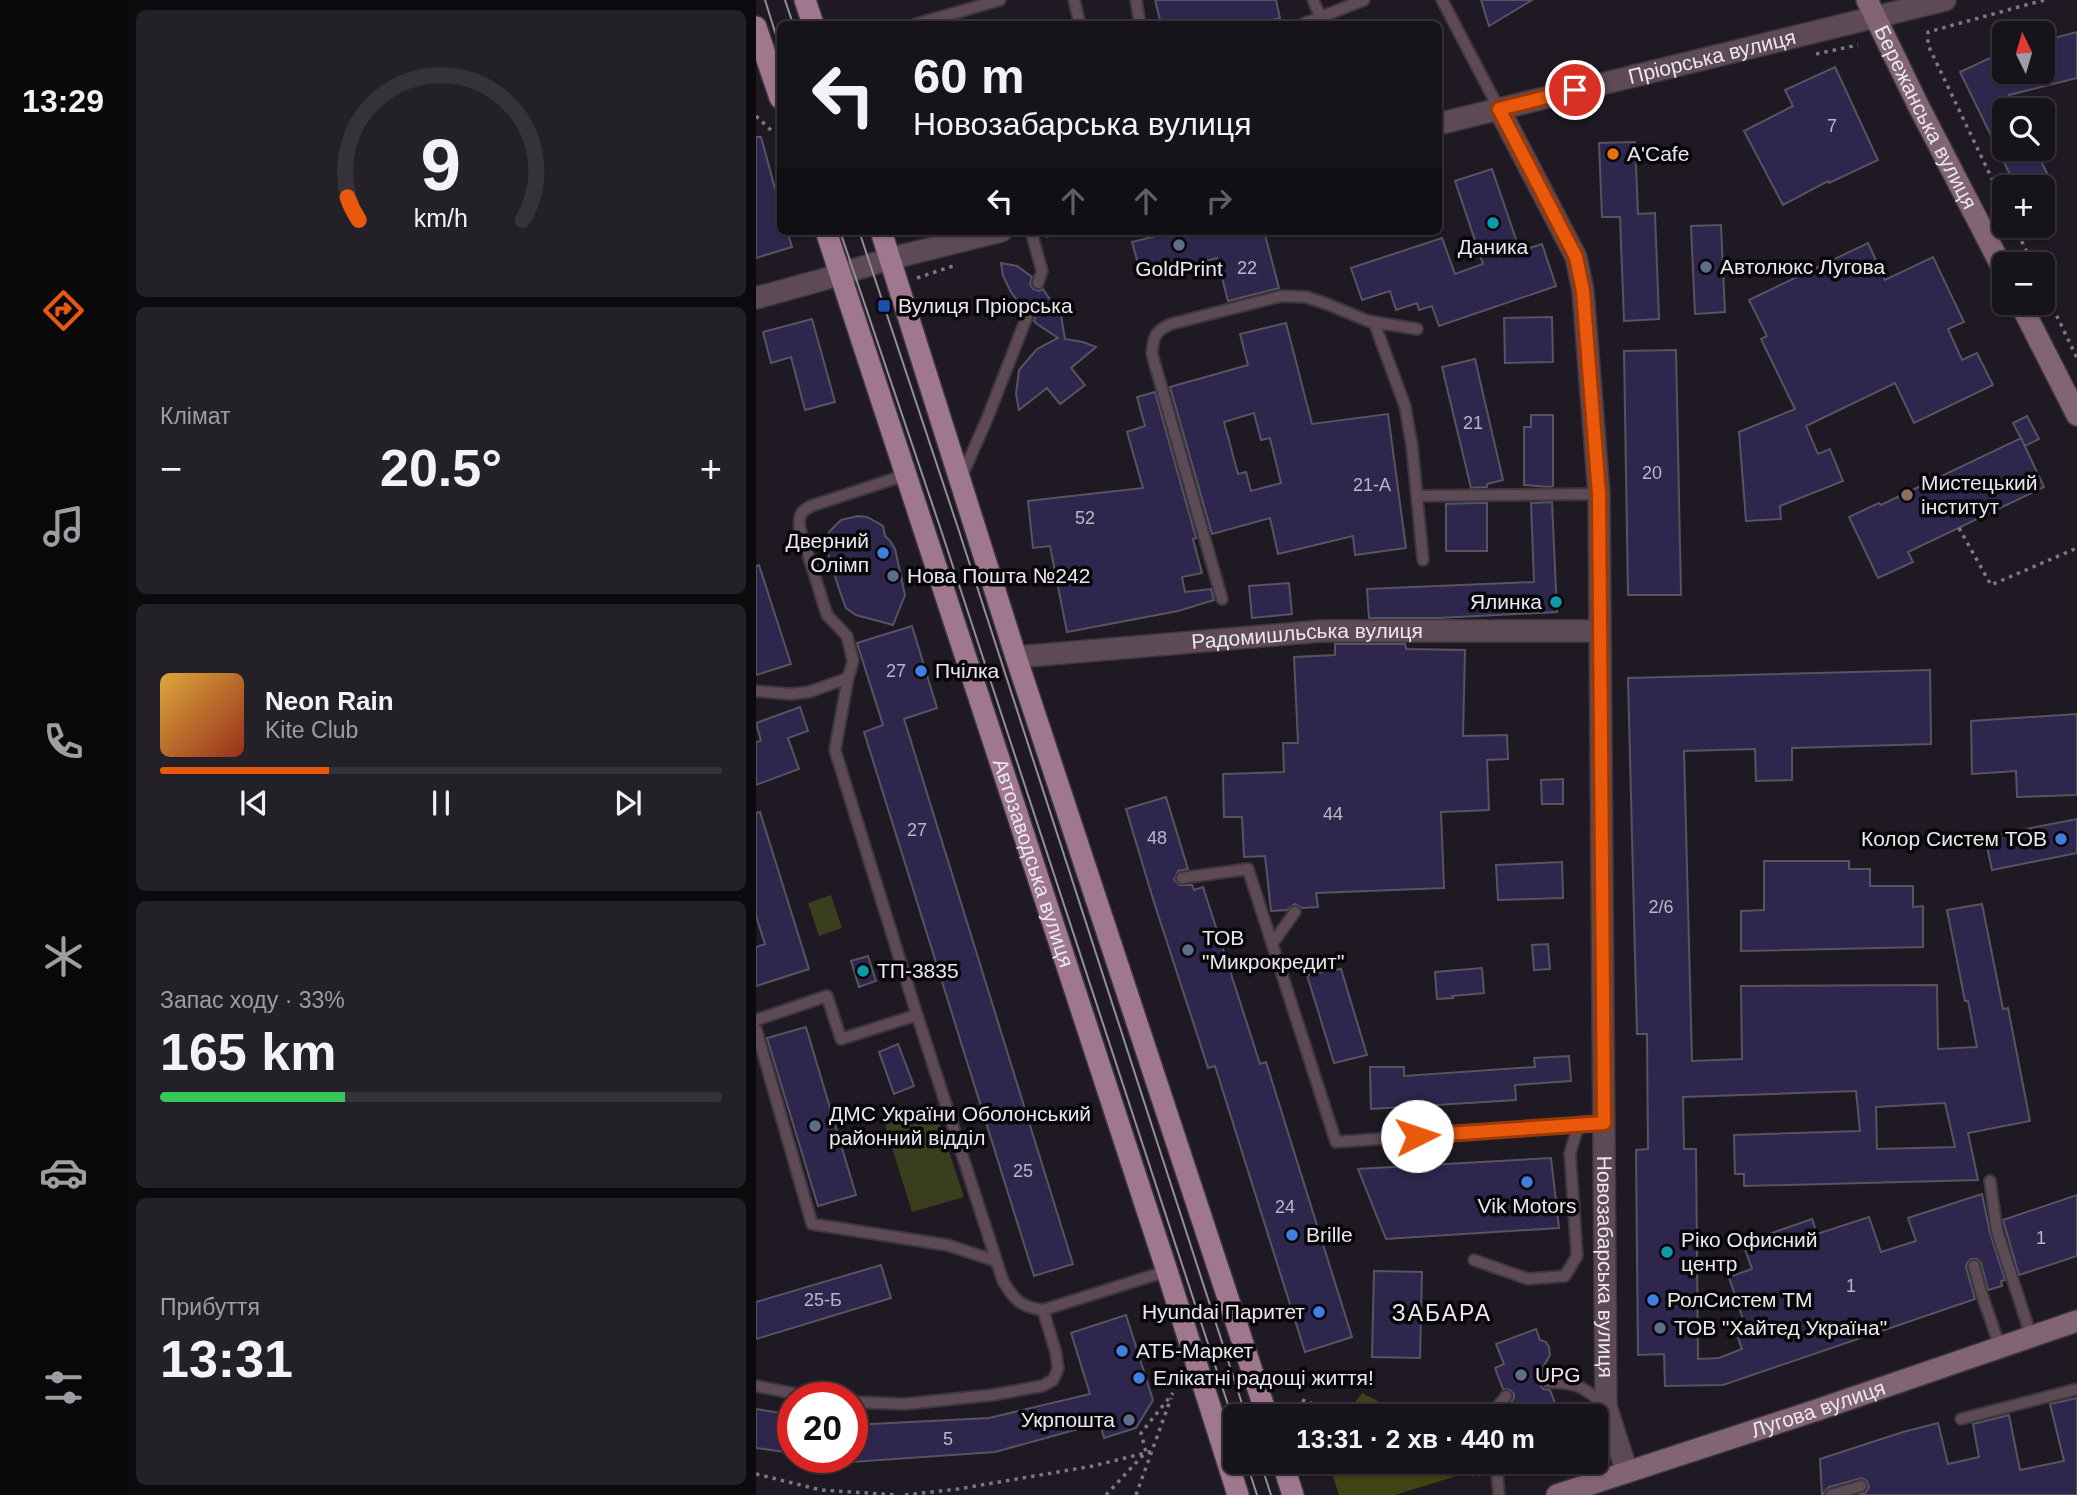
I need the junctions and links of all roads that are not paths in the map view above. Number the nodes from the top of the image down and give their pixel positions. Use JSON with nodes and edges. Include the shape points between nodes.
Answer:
{"nodes":[{"id":1,"x":804,"y":0,"type":"edge"},
{"id":2,"x":1000,"y":0,"type":"edge"},
{"id":3,"x":1074,"y":0,"type":"edge"},
{"id":4,"x":1136,"y":0,"type":"edge"},
{"id":5,"x":1313,"y":0,"type":"edge"},
{"id":6,"x":1364,"y":0,"type":"edge"},
{"id":7,"x":1442,"y":0,"type":"edge"},
{"id":8,"x":1945,"y":0,"type":"edge"},
{"id":9,"x":1871,"y":8,"type":"edge"},
{"id":10,"x":1321,"y":18,"type":"junction"},
{"id":11,"x":812,"y":21,"type":"edge"},
{"id":12,"x":926,"y":21,"type":"edge"},
{"id":13,"x":1079,"y":21,"type":"edge"},
{"id":14,"x":1140,"y":21,"type":"edge"},
{"id":15,"x":1312,"y":21,"type":"edge"},
{"id":16,"x":756,"y":27,"type":"edge"},
{"id":17,"x":777,"y":90,"type":"edge"},
{"id":18,"x":1499,"y":109,"type":"junction"},
{"id":19,"x":1442,"y":123,"type":"edge"},
{"id":20,"x":827,"y":235,"type":"edge"},
{"id":21,"x":882,"y":235,"type":"edge"},
{"id":22,"x":984,"y":235,"type":"edge"},
{"id":23,"x":1032,"y":235,"type":"edge"},
{"id":24,"x":1994,"y":252,"type":"edge"},
{"id":25,"x":889,"y":258,"type":"junction"},
{"id":26,"x":840,"y":275,"type":"junction"},
{"id":27,"x":1038,"y":283,"type":"dead end"},
{"id":28,"x":756,"y":298,"type":"edge"},
{"id":29,"x":1028,"y":314,"type":"dead end"},
{"id":30,"x":2026,"y":315,"type":"edge"},
{"id":31,"x":1374,"y":322,"type":"junction"},
{"id":32,"x":1417,"y":329,"type":"dead end"},
{"id":33,"x":2077,"y":415,"type":"edge"},
{"id":34,"x":906,"y":475,"type":"junction"},
{"id":35,"x":961,"y":478,"type":"junction"},
{"id":36,"x":1599,"y":494,"type":"junction"},
{"id":37,"x":1418,"y":496,"type":"junction"},
{"id":38,"x":1423,"y":560,"type":"dead end"},
{"id":39,"x":1222,"y":599,"type":"dead end"},
{"id":40,"x":1600,"y":631,"type":"junction"},
{"id":41,"x":1016,"y":657,"type":"junction"},
{"id":42,"x":848,"y":678,"type":"junction"},
{"id":43,"x":756,"y":691,"type":"edge"},
{"id":44,"x":1182,"y":878,"type":"dead end"},
{"id":45,"x":1295,"y":912,"type":"dead end"},
{"id":46,"x":1272,"y":944,"type":"junction"},
{"id":47,"x":917,"y":1015,"type":"junction"},
{"id":48,"x":756,"y":1020,"type":"edge"},
{"id":49,"x":756,"y":1029,"type":"edge"},
{"id":50,"x":1604,"y":1123,"type":"junction"},
{"id":51,"x":1579,"y":1125,"type":"junction"},
{"id":52,"x":1990,"y":1181,"type":"dead end"},
{"id":53,"x":1474,"y":1259,"type":"dead end"},
{"id":54,"x":996,"y":1261,"type":"junction"},
{"id":55,"x":1974,"y":1266,"type":"dead end"},
{"id":56,"x":1167,"y":1271,"type":"junction"},
{"id":57,"x":1043,"y":1310,"type":"junction"},
{"id":58,"x":2077,"y":1321,"type":"edge"},
{"id":59,"x":2031,"y":1336,"type":"junction"},
{"id":60,"x":2000,"y":1347,"type":"junction"},
{"id":61,"x":1547,"y":1382,"type":"dead end"},
{"id":62,"x":756,"y":1386,"type":"edge"},
{"id":63,"x":2077,"y":1389,"type":"edge"},
{"id":64,"x":777,"y":1390,"type":"edge"},
{"id":65,"x":1506,"y":1396,"type":"dead end"},
{"id":66,"x":868,"y":1403,"type":"edge"},
{"id":67,"x":1263,"y":1404,"type":"edge"},
{"id":68,"x":1500,"y":1404,"type":"edge"},
{"id":69,"x":1604,"y":1404,"type":"edge"},
{"id":70,"x":1606,"y":1404,"type":"edge"},
{"id":71,"x":1608,"y":1412,"type":"edge"},
{"id":72,"x":1961,"y":1419,"type":"dead end"},
{"id":73,"x":1627,"y":1472,"type":"junction"},
{"id":74,"x":1286,"y":1474,"type":"edge"},
{"id":75,"x":1498,"y":1474,"type":"edge"},
{"id":76,"x":1861,"y":1486,"type":"dead end"},
{"id":77,"x":1238,"y":1495,"type":"edge"},
{"id":78,"x":1293,"y":1495,"type":"edge"},
{"id":79,"x":1500,"y":1495,"type":"edge"},
{"id":80,"x":1557,"y":1495,"type":"edge"},
{"id":81,"x":1831,"y":1495,"type":"edge"}],
"edges":[{"from":1,"to":11,"type":"main road"},
{"from":2,"to":12,"type":"lane"},
{"from":3,"to":13,"type":"lane"},
{"from":4,"to":14,"type":"lane"},
{"from":5,"to":10,"type":"lane"},
{"from":6,"to":10,"type":"lane"},
{"from":7,"to":18,"type":"lane","name":"Новозабарська вулиця"},
{"from":8,"to":9,"type":"street","name":"Пріорська вулиця"},
{"from":9,"to":18,"type":"street","name":"Пріорська вулиця"},
{"from":9,"to":24,"type":"main road","name":"Бережанська вулиця"},
{"from":10,"to":15,"type":"lane"},
{"from":16,"to":17,"type":"main road"},
{"from":18,"to":19,"type":"street","name":"Пріорська вулиця"},
{"from":18,"to":36,"type":"street","name":"Новозабарська вулиця","via":[[1576,257],[1583,291]]},
{"from":20,"to":26,"type":"main road","name":"Автозаводська вулиця"},
{"from":21,"to":25,"type":"main road"},
{"from":22,"to":25,"type":"street"},
{"from":23,"to":27,"type":"lane","via":[[1042,271]]},
{"from":25,"to":26,"type":"street"},
{"from":25,"to":35,"type":"main road"},
{"from":26,"to":28,"type":"street"},
{"from":26,"to":34,"type":"main road","name":"Автозаводська вулиця"},
{"from":29,"to":35,"type":"lane"},
{"from":30,"to":33,"type":"main road"},
{"from":31,"to":32,"type":"lane"},
{"from":31,"to":37,"type":"lane","via":[[1405,406]]},
{"from":31,"to":39,"type":"lane","via":[[1306,297],[1281,296],[1171,324],[1155,336],[1152,354]]},
{"from":34,"to":42,"type":"lane","via":[[801,511],[800,529],[827,615],[847,636],[853,661]]},
{"from":34,"to":56,"type":"main road","name":"Автозаводська вулиця"},
{"from":35,"to":41,"type":"main road"},
{"from":36,"to":37,"type":"lane"},
{"from":36,"to":40,"type":"street","name":"Новозабарська вулиця"},
{"from":37,"to":38,"type":"lane"},
{"from":40,"to":41,"type":"street","name":"Радомишльська вулиця","via":[[1322,631]]},
{"from":40,"to":50,"type":"street","name":"Новозабарська вулиця"},
{"from":41,"to":67,"type":"main road"},
{"from":42,"to":43,"type":"lane","via":[[809,692]]},
{"from":42,"to":47,"type":"lane","via":[[835,750]]},
{"from":44,"to":46,"type":"lane","via":[[1248,869]]},
{"from":45,"to":46,"type":"lane"},
{"from":46,"to":51,"type":"lane","via":[[1336,1142]]},
{"from":47,"to":48,"type":"lane","via":[[841,1039],[827,996]]},
{"from":47,"to":54,"type":"lane"},
{"from":49,"to":54,"type":"lane","via":[[812,1224],[947,1245]]},
{"from":50,"to":51,"type":"lane"},
{"from":50,"to":70,"type":"street","name":"Новозабарська вулиця"},
{"from":51,"to":53,"type":"lane","via":[[1570,1153],[1577,1256],[1564,1276],[1528,1279]]},
{"from":52,"to":59,"type":"lane","via":[[1997,1231]]},
{"from":54,"to":57,"type":"lane","via":[[1013,1299]]},
{"from":55,"to":60,"type":"lane"},
{"from":56,"to":57,"type":"lane"},
{"from":56,"to":77,"type":"main road","name":"Автозаводська вулиця"},
{"from":57,"to":66,"type":"lane","via":[[1059,1369],[1053,1380],[1042,1386],[905,1404]]},
{"from":58,"to":59,"type":"main road","name":"Лугова вулиця"},
{"from":59,"to":60,"type":"main road","name":"Лугова вулиця"},
{"from":60,"to":73,"type":"main road","name":"Лугова вулиця"},
{"from":61,"to":69,"type":"lane","via":[[1583,1387]]},
{"from":62,"to":64,"type":"lane"},
{"from":63,"to":72,"type":"lane"},
{"from":65,"to":68,"type":"lane"},
{"from":71,"to":73,"type":"street","name":"Новозабарська вулиця"},
{"from":73,"to":80,"type":"main road","name":"Лугова вулиця"},
{"from":74,"to":78,"type":"main road"},
{"from":75,"to":79,"type":"lane"},
{"from":76,"to":81,"type":"lane"}]}
